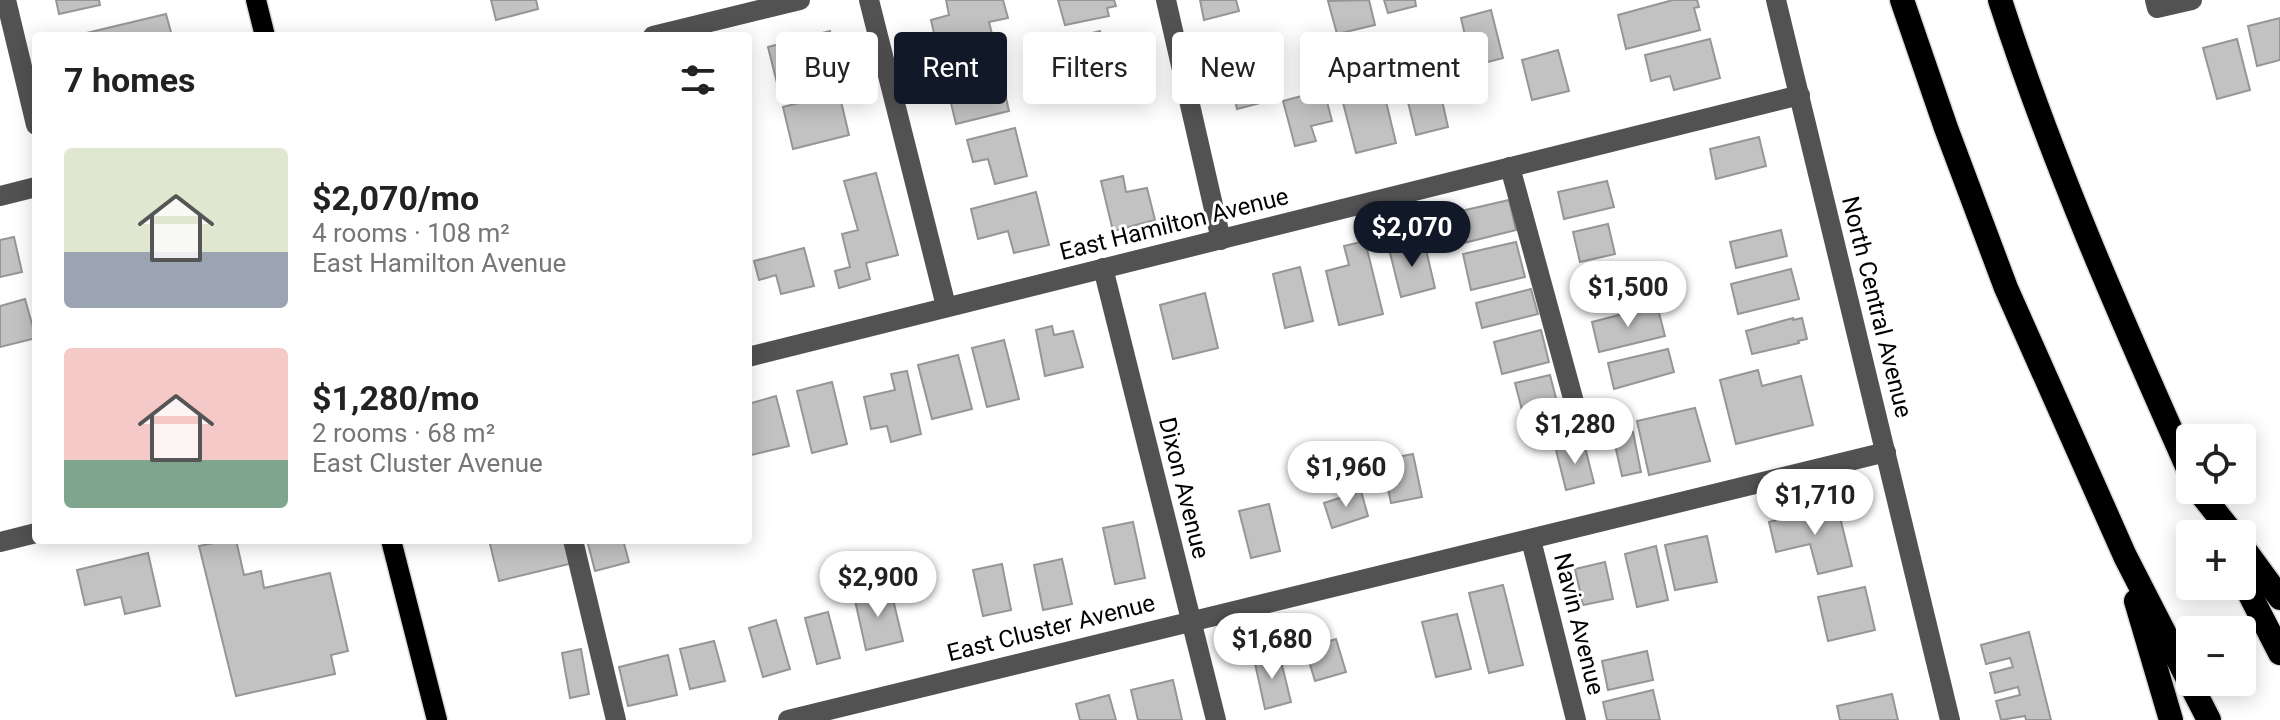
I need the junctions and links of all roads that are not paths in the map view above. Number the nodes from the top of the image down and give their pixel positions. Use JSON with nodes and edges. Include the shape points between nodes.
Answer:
{"nodes":[{"id":1,"x":6,"y":0,"type":"edge"},
{"id":2,"x":256,"y":0,"type":"edge"},
{"id":3,"x":800,"y":0,"type":"edge"},
{"id":4,"x":869,"y":0,"type":"edge"},
{"id":5,"x":1166,"y":0,"type":"edge"},
{"id":6,"x":1776,"y":0,"type":"edge"},
{"id":7,"x":1902,"y":0,"type":"edge"},
{"id":8,"x":2000,"y":0,"type":"edge"},
{"id":9,"x":2192,"y":0,"type":"edge"},
{"id":10,"x":2156,"y":4,"type":"edge"},
{"id":11,"x":264,"y":32,"type":"edge"},
{"id":12,"x":669,"y":32,"type":"edge"},
{"id":13,"x":1800,"y":95,"type":"junction"},
{"id":14,"x":32,"y":108,"type":"edge"},
{"id":15,"x":1510,"y":167,"type":"junction"},
{"id":16,"x":32,"y":188,"type":"edge"},
{"id":17,"x":0,"y":196,"type":"edge"},
{"id":18,"x":1221,"y":240,"type":"junction"},
{"id":19,"x":1103,"y":268,"type":"junction"},
{"id":20,"x":946,"y":306,"type":"junction"},
{"id":21,"x":752,"y":356,"type":"edge"},
{"id":22,"x":1574,"y":402,"type":"dead end"},
{"id":23,"x":2176,"y":441,"type":"edge"},
{"id":24,"x":1886,"y":452,"type":"junction"},
{"id":25,"x":2209,"y":504,"type":"edge"},
{"id":26,"x":2222,"y":520,"type":"edge"},
{"id":27,"x":32,"y":534,"type":"edge"},
{"id":28,"x":1531,"y":540,"type":"junction"},
{"id":29,"x":0,"y":542,"type":"edge"},
{"id":30,"x":392,"y":544,"type":"edge"},
{"id":31,"x":574,"y":544,"type":"edge"},
{"id":32,"x":2125,"y":556,"type":"junction"},
{"id":33,"x":2256,"y":565,"type":"edge"},
{"id":34,"x":2280,"y":598,"type":"edge"},
{"id":35,"x":2253,"y":600,"type":"edge"},
{"id":36,"x":1191,"y":621,"type":"junction"},
{"id":37,"x":2280,"y":653,"type":"edge"},
{"id":38,"x":437,"y":720,"type":"edge"},
{"id":39,"x":616,"y":720,"type":"edge"},
{"id":40,"x":788,"y":720,"type":"edge"},
{"id":41,"x":1216,"y":720,"type":"edge"},
{"id":42,"x":1576,"y":720,"type":"edge"},
{"id":43,"x":1950,"y":720,"type":"edge"},
{"id":44,"x":2171,"y":720,"type":"edge"},
{"id":45,"x":2209,"y":720,"type":"edge"}],
"edges":[{"from":1,"to":14,"type":"street"},
{"from":2,"to":11,"type":"main road"},
{"from":3,"to":12,"type":"street"},
{"from":4,"to":20,"type":"street"},
{"from":5,"to":18,"type":"street"},
{"from":6,"to":13,"type":"street","name":"North Central Avenue"},
{"from":7,"to":32,"type":"highway","via":[[2006,288]]},
{"from":8,"to":23,"type":"highway","via":[[2058,162]]},
{"from":9,"to":10,"type":"street"},
{"from":13,"to":15,"type":"street","name":"East Hamilton Avenue"},
{"from":13,"to":24,"type":"street","name":"North Central Avenue"},
{"from":15,"to":18,"type":"street","name":"East Hamilton Avenue"},
{"from":15,"to":22,"type":"street"},
{"from":16,"to":17,"type":"street"},
{"from":18,"to":19,"type":"street","name":"East Hamilton Avenue"},
{"from":19,"to":20,"type":"street","name":"East Hamilton Avenue"},
{"from":19,"to":36,"type":"street","name":"Dixon Avenue"},
{"from":20,"to":21,"type":"street","name":"East Hamilton Avenue"},
{"from":24,"to":28,"type":"street","name":"East Cluster Avenue"},
{"from":24,"to":43,"type":"street","name":"North Central Avenue"},
{"from":25,"to":26,"type":"highway"},
{"from":27,"to":29,"type":"street"},
{"from":28,"to":36,"type":"street","name":"East Cluster Avenue"},
{"from":28,"to":42,"type":"street","name":"Navin Avenue"},
{"from":30,"to":38,"type":"main road"},
{"from":31,"to":39,"type":"street"},
{"from":32,"to":44,"type":"highway"},
{"from":32,"to":45,"type":"highway"},
{"from":33,"to":34,"type":"highway"},
{"from":35,"to":37,"type":"highway"},
{"from":36,"to":40,"type":"street","name":"East Cluster Avenue"},
{"from":36,"to":41,"type":"street","name":"Dixon Avenue"}]}
